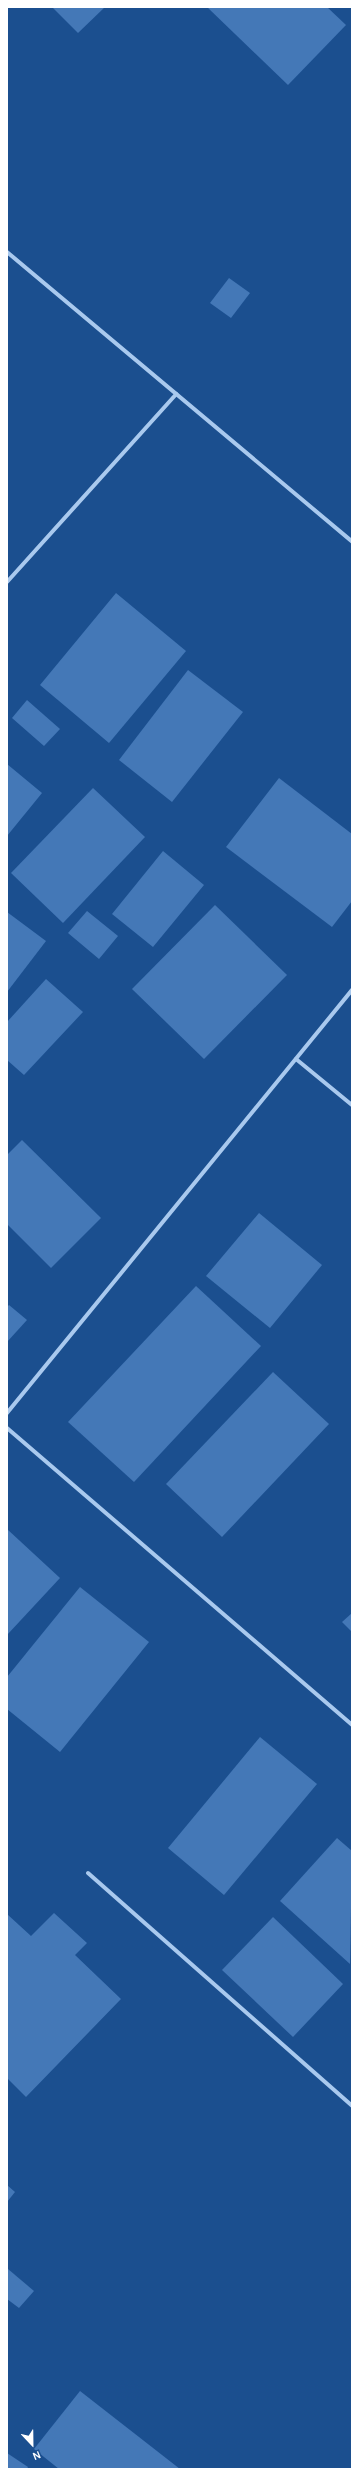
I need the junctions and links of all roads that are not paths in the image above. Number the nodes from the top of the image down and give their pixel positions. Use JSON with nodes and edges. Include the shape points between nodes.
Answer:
{"nodes":[{"id":1,"x":7,"y":252,"type":"edge"},
{"id":2,"x":176,"y":394,"type":"junction"},
{"id":3,"x":352,"y":542,"type":"edge"},
{"id":4,"x":7,"y":582,"type":"edge"},
{"id":5,"x":352,"y":990,"type":"edge"},
{"id":6,"x":296,"y":1059,"type":"junction"},
{"id":7,"x":352,"y":1105,"type":"edge"},
{"id":8,"x":7,"y":1413,"type":"edge"},
{"id":9,"x":7,"y":1428,"type":"edge"},
{"id":10,"x":352,"y":1725,"type":"edge"},
{"id":11,"x":88,"y":1873,"type":"dead end"},
{"id":12,"x":352,"y":2106,"type":"edge"}],
"edges":[{"from":1,"to":2,"type":"street"},
{"from":2,"to":3,"type":"street"},
{"from":2,"to":4,"type":"street"},
{"from":5,"to":6,"type":"street"},
{"from":6,"to":7,"type":"street"},
{"from":6,"to":8,"type":"street"},
{"from":9,"to":10,"type":"street"},
{"from":11,"to":12,"type":"street"}]}
